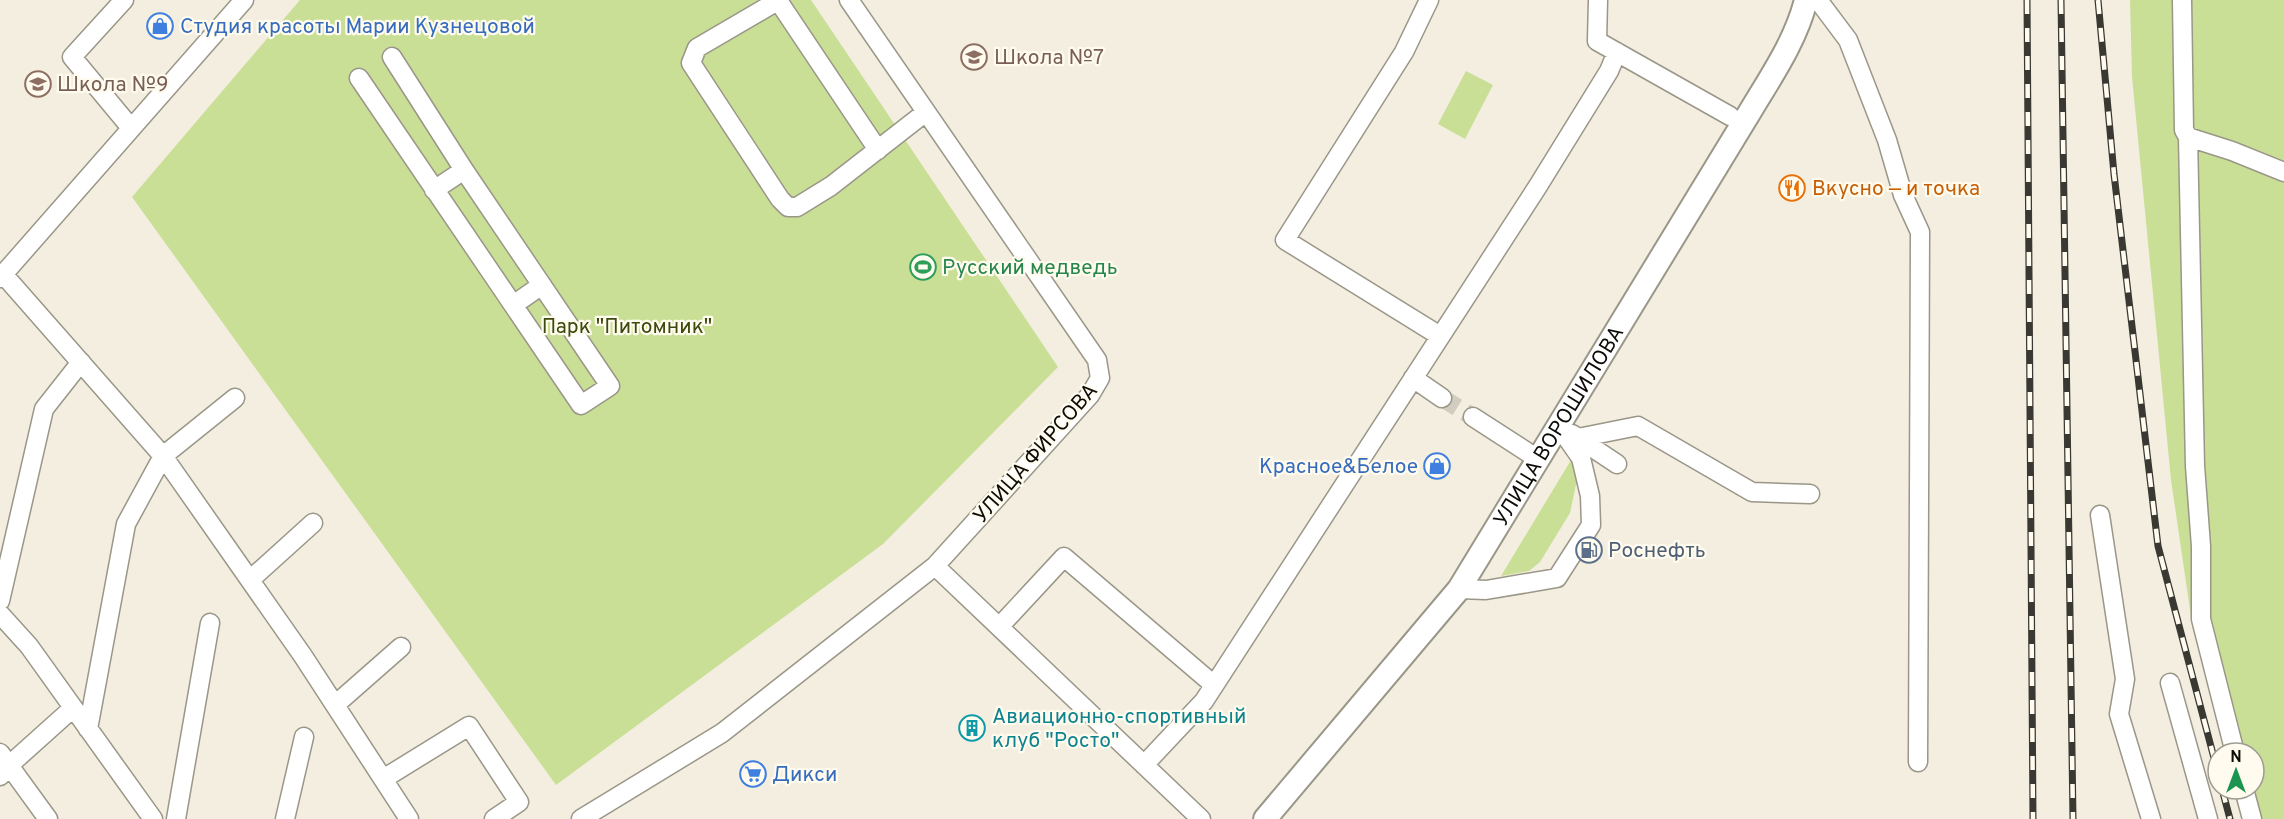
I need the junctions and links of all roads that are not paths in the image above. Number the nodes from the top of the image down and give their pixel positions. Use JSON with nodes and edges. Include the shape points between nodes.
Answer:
{"nodes":[{"id":1,"x":244,"y":0,"type":"edge"},
{"id":2,"x":849,"y":0,"type":"edge"},
{"id":3,"x":1429,"y":0,"type":"edge"},
{"id":4,"x":1598,"y":0,"type":"edge"},
{"id":5,"x":1806,"y":0,"type":"edge"},
{"id":6,"x":1818,"y":0,"type":"edge"},
{"id":7,"x":2181,"y":0,"type":"edge"},
{"id":8,"x":114,"y":4,"type":"edge"},
{"id":9,"x":1617,"y":52,"type":"junction"},
{"id":10,"x":392,"y":57,"type":"dead end"},
{"id":11,"x":359,"y":78,"type":"dead end"},
{"id":12,"x":926,"y":112,"type":"junction"},
{"id":13,"x":1730,"y":116,"type":"dead end"},
{"id":14,"x":131,"y":128,"type":"junction"},
{"id":15,"x":2188,"y":137,"type":"junction"},
{"id":16,"x":878,"y":150,"type":"junction"},
{"id":17,"x":464,"y":170,"type":"junction"},
{"id":18,"x":2284,"y":172,"type":"edge"},
{"id":19,"x":434,"y":190,"type":"junction"},
{"id":20,"x":1,"y":276,"type":"edge"},
{"id":21,"x":542,"y":285,"type":"junction"},
{"id":22,"x":513,"y":305,"type":"junction"},
{"id":23,"x":1440,"y":336,"type":"junction"},
{"id":24,"x":81,"y":362,"type":"junction"},
{"id":25,"x":1413,"y":378,"type":"junction"},
{"id":26,"x":235,"y":398,"type":"dead end"},
{"id":27,"x":1442,"y":398,"type":"tunnel mouth"},
{"id":28,"x":1473,"y":417,"type":"tunnel mouth"},
{"id":29,"x":1558,"y":425,"type":"junction"},
{"id":30,"x":1578,"y":438,"type":"junction"},
{"id":31,"x":163,"y":456,"type":"junction"},
{"id":32,"x":1538,"y":459,"type":"junction"},
{"id":33,"x":1617,"y":464,"type":"dead end"},
{"id":34,"x":1810,"y":494,"type":"dead end"},
{"id":35,"x":2100,"y":515,"type":"dead end"},
{"id":36,"x":313,"y":523,"type":"dead end"},
{"id":37,"x":935,"y":566,"type":"junction"},
{"id":38,"x":251,"y":579,"type":"junction"},
{"id":39,"x":1459,"y":589,"type":"junction"},
{"id":40,"x":0,"y":601,"type":"edge"},
{"id":41,"x":0,"y":614,"type":"edge"},
{"id":42,"x":210,"y":623,"type":"dead end"},
{"id":43,"x":1000,"y":627,"type":"junction"},
{"id":44,"x":401,"y":647,"type":"dead end"},
{"id":45,"x":2170,"y":683,"type":"dead end"},
{"id":46,"x":1214,"y":685,"type":"junction"},
{"id":47,"x":335,"y":705,"type":"junction"},
{"id":48,"x":73,"y":708,"type":"junction"},
{"id":49,"x":88,"y":729,"type":"junction"},
{"id":50,"x":304,"y":737,"type":"dead end"},
{"id":51,"x":2232,"y":741,"type":"edge"},
{"id":52,"x":1918,"y":762,"type":"dead end"},
{"id":53,"x":3,"y":765,"type":"edge"},
{"id":54,"x":1144,"y":765,"type":"junction"},
{"id":55,"x":384,"y":779,"type":"junction"},
{"id":56,"x":2247,"y":801,"type":"edge"},
{"id":57,"x":48,"y":819,"type":"edge"},
{"id":58,"x":153,"y":819,"type":"edge"},
{"id":59,"x":176,"y":819,"type":"edge"},
{"id":60,"x":285,"y":819,"type":"edge"},
{"id":61,"x":409,"y":819,"type":"edge"},
{"id":62,"x":494,"y":819,"type":"edge"},
{"id":63,"x":581,"y":819,"type":"edge"},
{"id":64,"x":1201,"y":819,"type":"edge"},
{"id":65,"x":1265,"y":819,"type":"edge"},
{"id":66,"x":2151,"y":819,"type":"edge"},
{"id":67,"x":2208,"y":819,"type":"edge"},
{"id":68,"x":2252,"y":819,"type":"edge"}],
"edges":[{"from":1,"to":14,"type":"street"},
{"from":2,"to":12,"type":"street","name":"УЛИЦА ФИРСОВА"},
{"from":3,"to":23,"type":"street","via":[[1404,52],[1285,240]]},
{"from":4,"to":9,"type":"street","via":[[1597,41]]},
{"from":5,"to":29,"type":"main road","name":"УЛИЦА ВОРОШИЛОВА","via":[[1792,41]]},
{"from":6,"to":52,"type":"street","via":[[1848,40],[1920,232]]},
{"from":7,"to":15,"type":"street","via":[[2184,130]]},
{"from":8,"to":14,"type":"street","via":[[72,57]]},
{"from":9,"to":13,"type":"street"},
{"from":9,"to":23,"type":"street","via":[[1610,71]]},
{"from":10,"to":17,"type":"street"},
{"from":11,"to":19,"type":"street"},
{"from":12,"to":16,"type":"street"},
{"from":12,"to":37,"type":"street","name":"УЛИЦА ФИРСОВА","via":[[1097,360],[1100,378],[1090,395]]},
{"from":14,"to":20,"type":"street"},
{"from":15,"to":18,"type":"street"},
{"from":15,"to":51,"type":"street","via":[[2201,619]]},
{"from":16,"to":16,"type":"street","via":[[831,186],[797,207],[788,207],[691,63],[693,55],[697,48],[774,3],[781,5]]},
{"from":17,"to":19,"type":"street"},
{"from":17,"to":21,"type":"street"},
{"from":19,"to":22,"type":"street"},
{"from":20,"to":24,"type":"street"},
{"from":21,"to":22,"type":"street"},
{"from":21,"to":22,"type":"street","via":[[610,386],[581,405]]},
{"from":23,"to":25,"type":"street"},
{"from":24,"to":31,"type":"street"},
{"from":24,"to":40,"type":"street","via":[[45,409]]},
{"from":25,"to":27,"type":"street"},
{"from":25,"to":46,"type":"street"},
{"from":26,"to":31,"type":"street"},
{"from":28,"to":32,"type":"street"},
{"from":29,"to":30,"type":"street"},
{"from":29,"to":32,"type":"main road","name":"УЛИЦА ВОРОШИЛОВА"},
{"from":29,"to":39,"type":"street","via":[[1581,458],[1590,496],[1591,525],[1557,578],[1486,590]]},
{"from":30,"to":33,"type":"street"},
{"from":30,"to":34,"type":"street","via":[[1638,426],[1752,492]]},
{"from":31,"to":38,"type":"street"},
{"from":31,"to":49,"type":"street","via":[[126,524]]},
{"from":32,"to":39,"type":"main road","name":"УЛИЦА ВОРОШИЛОВА"},
{"from":35,"to":66,"type":"street","via":[[2125,679],[2119,714]]},
{"from":36,"to":38,"type":"street"},
{"from":37,"to":43,"type":"street"},
{"from":37,"to":63,"type":"street","via":[[722,733]]},
{"from":38,"to":47,"type":"street"},
{"from":39,"to":65,"type":"main road","name":"УЛИЦА ВОРОШИЛОВА"},
{"from":41,"to":48,"type":"street"},
{"from":42,"to":59,"type":"street"},
{"from":43,"to":46,"type":"street","via":[[1064,557]]},
{"from":43,"to":54,"type":"street"},
{"from":44,"to":47,"type":"street"},
{"from":45,"to":67,"type":"street"},
{"from":46,"to":54,"type":"street","via":[[1204,701]]},
{"from":47,"to":55,"type":"street"},
{"from":48,"to":49,"type":"street"},
{"from":48,"to":53,"type":"street"},
{"from":49,"to":58,"type":"street"},
{"from":50,"to":60,"type":"street"},
{"from":53,"to":57,"type":"street"},
{"from":54,"to":64,"type":"street"},
{"from":55,"to":61,"type":"street"},
{"from":55,"to":62,"type":"street","via":[[469,726],[519,802]]},
{"from":56,"to":68,"type":"street"}]}
